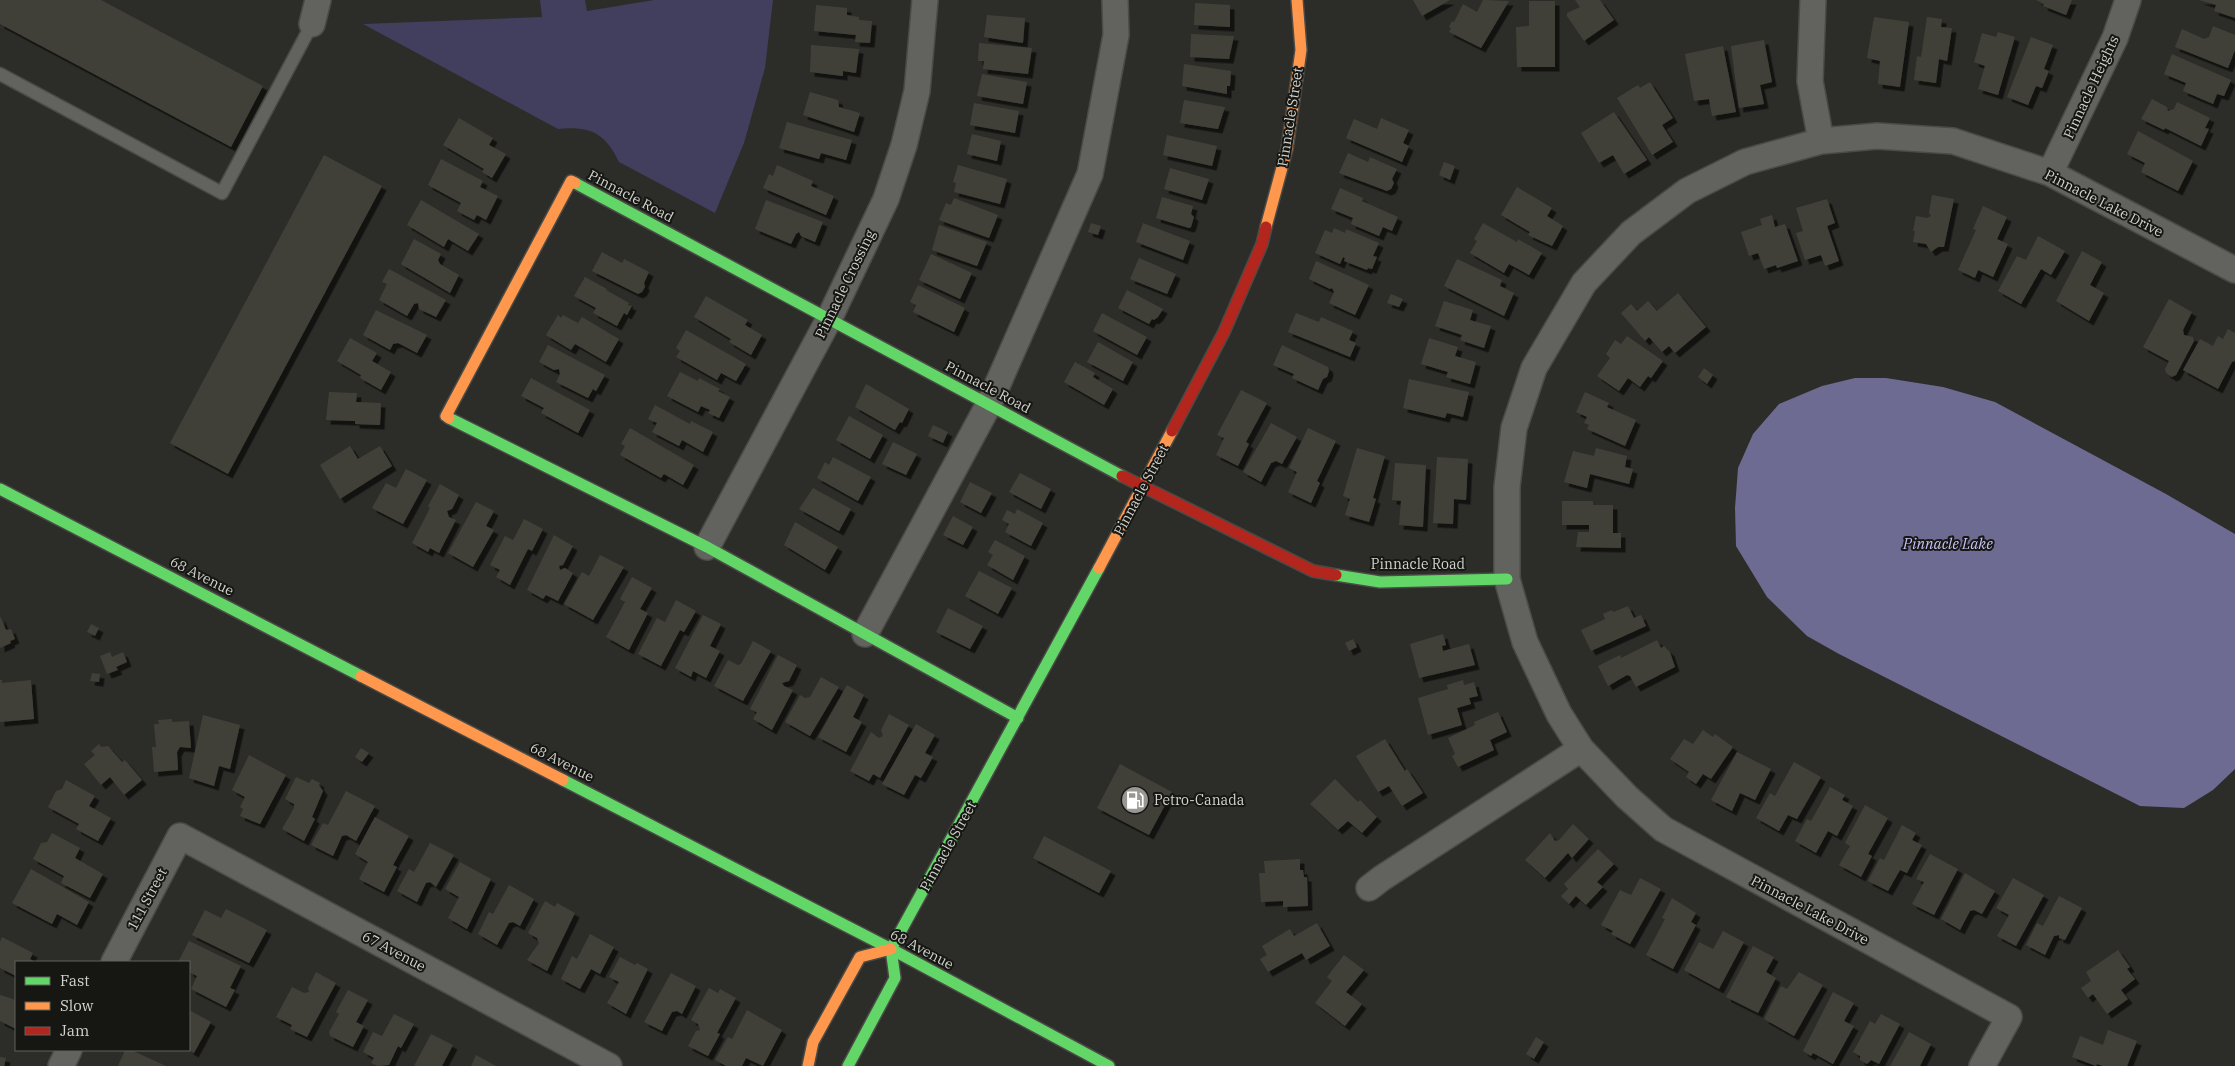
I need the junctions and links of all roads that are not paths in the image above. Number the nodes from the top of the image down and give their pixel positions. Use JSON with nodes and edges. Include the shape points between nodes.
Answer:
{"nodes":[{"id":1,"x":318,"y":0,"type":"edge"},
{"id":2,"x":925,"y":0,"type":"edge"},
{"id":3,"x":1114,"y":0,"type":"edge"},
{"id":4,"x":1297,"y":0,"type":"edge"},
{"id":5,"x":1814,"y":0,"type":"edge"},
{"id":6,"x":2128,"y":0,"type":"edge"},
{"id":7,"x":312,"y":24,"type":"joint"},
{"id":8,"x":0,"y":74,"type":"edge"},
{"id":9,"x":1821,"y":141,"type":"junction"},
{"id":10,"x":2050,"y":174,"type":"junction"},
{"id":11,"x":2235,"y":270,"type":"edge"},
{"id":12,"x":829,"y":319,"type":"junction"},
{"id":13,"x":990,"y":404,"type":"junction"},
{"id":14,"x":1143,"y":487,"type":"junction"},
{"id":15,"x":0,"y":489,"type":"edge"},
{"id":16,"x":708,"y":547,"type":"junction"},
{"id":17,"x":1507,"y":579,"type":"junction"},
{"id":18,"x":865,"y":634,"type":"junction"},
{"id":19,"x":1018,"y":718,"type":"junction"},
{"id":20,"x":1581,"y":748,"type":"junction"},
{"id":21,"x":180,"y":836,"type":"joint"},
{"id":22,"x":1369,"y":888,"type":"dead end"},
{"id":23,"x":891,"y":949,"type":"junction"},
{"id":24,"x":115,"y":961,"type":"edge"},
{"id":25,"x":68,"y":1051,"type":"edge"},
{"id":26,"x":61,"y":1066,"type":"edge"},
{"id":27,"x":609,"y":1066,"type":"edge"},
{"id":28,"x":808,"y":1066,"type":"edge"},
{"id":29,"x":848,"y":1066,"type":"edge"},
{"id":30,"x":1109,"y":1066,"type":"edge"},
{"id":31,"x":1982,"y":1066,"type":"edge"}],
"edges":[{"from":1,"to":7,"type":"street"},
{"from":2,"to":12,"type":"street","name":"Pinnacle Crossing","via":[[917,91],[904,144],[886,199]]},
{"from":3,"to":13,"type":"street","via":[[1116,36],[1090,174]]},
{"from":4,"to":14,"type":"street","name":"Pinnacle Street","via":[[1301,50],[1287,149],[1262,244],[1224,332]]},
{"from":5,"to":9,"type":"street","via":[[1810,81]]},
{"from":6,"to":10,"type":"street","name":"Pinnacle Heights","via":[[2115,38]]},
{"from":7,"to":8,"type":"lane","via":[[222,193]]},
{"from":9,"to":10,"type":"street","name":"Pinnacle Lake Drive","via":[[1877,136],[1954,141]]},
{"from":9,"to":17,"type":"street","name":"Pinnacle Lake Drive","via":[[1744,162],[1687,192],[1632,233],[1584,284],[1534,368],[1514,428],[1507,487]]},
{"from":10,"to":11,"type":"street","name":"Pinnacle Lake Drive"},
{"from":12,"to":13,"type":"street","name":"Pinnacle Road"},
{"from":12,"to":16,"type":"street","name":"Pinnacle Crossing"},
{"from":12,"to":16,"type":"street","name":"Pinnacle Road","via":[[571,181],[446,416]]},
{"from":13,"to":14,"type":"street","name":"Pinnacle Road"},
{"from":13,"to":18,"type":"street"},
{"from":14,"to":17,"type":"street","name":"Pinnacle Road","via":[[1313,571],[1380,582]]},
{"from":14,"to":19,"type":"street","name":"Pinnacle Street"},
{"from":15,"to":23,"type":"street","name":"68 Avenue"},
{"from":16,"to":18,"type":"street","name":"Pinnacle Road"},
{"from":17,"to":20,"type":"street","name":"Pinnacle Lake Drive","via":[[1525,642],[1559,714]]},
{"from":18,"to":19,"type":"street","name":"Pinnacle Road"},
{"from":19,"to":23,"type":"street","name":"Pinnacle Street"},
{"from":20,"to":22,"type":"street"},
{"from":20,"to":31,"type":"street","name":"Pinnacle Lake Drive","via":[[1628,798],[1663,829],[2009,1016]]},
{"from":21,"to":24,"type":"street","name":"111 Street"},
{"from":21,"to":27,"type":"street","name":"67 Avenue"},
{"from":23,"to":28,"type":"street","via":[[860,956],[813,1042]]},
{"from":23,"to":29,"type":"street","via":[[895,978]]},
{"from":23,"to":30,"type":"street","name":"68 Avenue"},
{"from":25,"to":26,"type":"street"}]}
